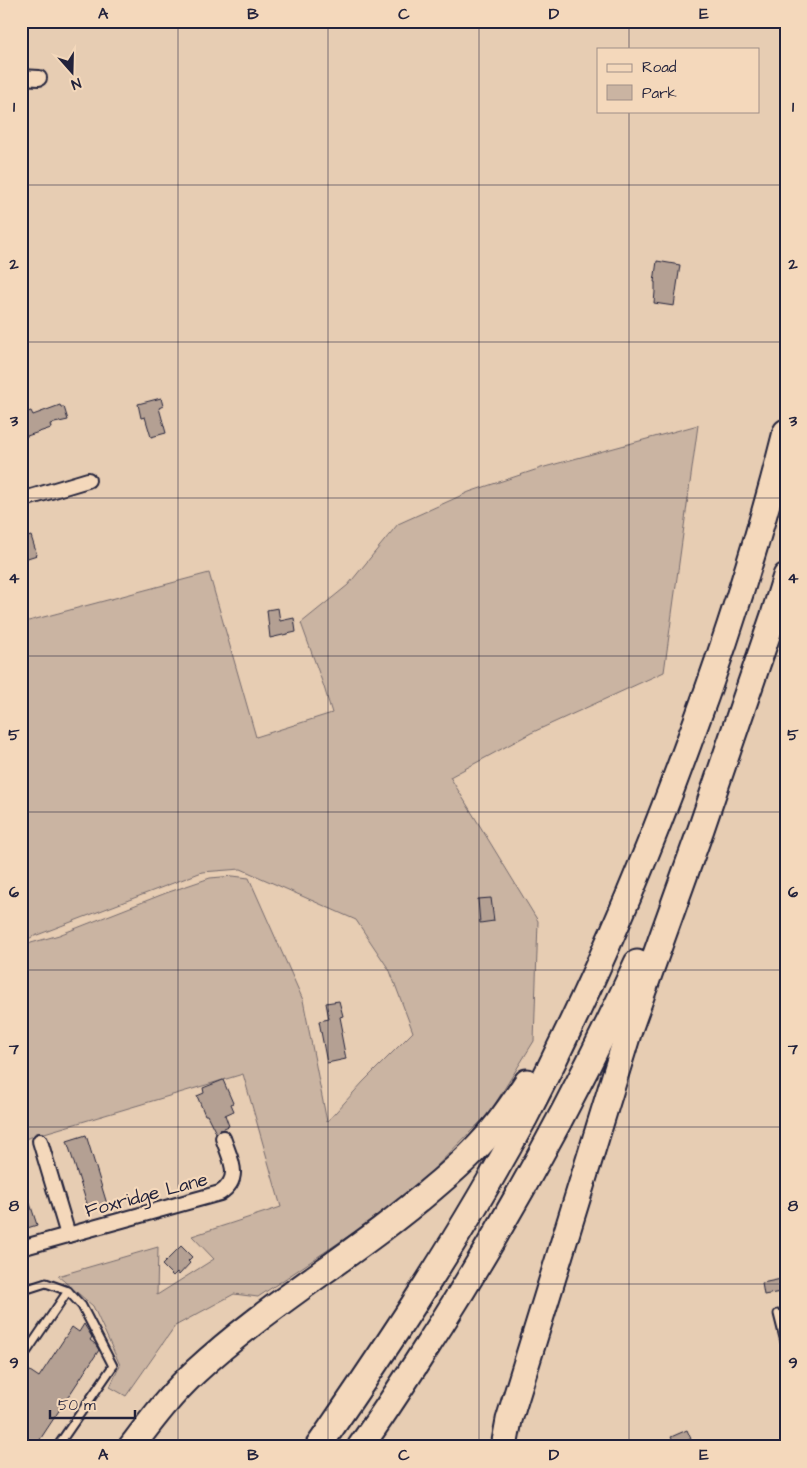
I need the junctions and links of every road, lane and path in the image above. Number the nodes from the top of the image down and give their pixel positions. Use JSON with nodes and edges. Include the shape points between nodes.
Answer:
{"nodes":[{"id":1,"x":21,"y":77,"type":"edge"},
{"id":2,"x":39,"y":78,"type":"dead end"},
{"id":3,"x":786,"y":432,"type":"edge"},
{"id":4,"x":88,"y":480,"type":"dead end"},
{"id":5,"x":21,"y":500,"type":"edge"},
{"id":6,"x":786,"y":576,"type":"edge"},
{"id":7,"x":726,"y":753,"type":"junction"},
{"id":8,"x":645,"y":859,"type":"junction"},
{"id":9,"x":223,"y":1138,"type":"dead end"},
{"id":10,"x":40,"y":1140,"type":"dead end"},
{"id":11,"x":68,"y":1235,"type":"junction"},
{"id":12,"x":21,"y":1248,"type":"edge"},
{"id":13,"x":21,"y":1291,"type":"edge"},
{"id":14,"x":68,"y":1291,"type":"junction"},
{"id":15,"x":778,"y":1314,"type":"dead end"},
{"id":16,"x":786,"y":1346,"type":"edge"},
{"id":17,"x":21,"y":1360,"type":"edge"},
{"id":18,"x":57,"y":1447,"type":"edge"},
{"id":19,"x":131,"y":1447,"type":"edge"},
{"id":20,"x":318,"y":1447,"type":"edge"},
{"id":21,"x":360,"y":1447,"type":"edge"},
{"id":22,"x":502,"y":1447,"type":"edge"}],
"edges":[{"from":1,"to":2,"type":"street"},
{"from":3,"to":8,"type":"highway","via":[[732,620]]},
{"from":4,"to":5,"type":"street"},
{"from":6,"to":7,"type":"highway"},
{"from":7,"to":21,"type":"highway","via":[[625,990],[548,1142],[464,1288]]},
{"from":7,"to":22,"type":"highway","via":[[630,1027]]},
{"from":8,"to":19,"type":"highway","via":[[550,1045],[504,1116],[484,1140],[409,1208],[226,1345],[194,1373]]},
{"from":8,"to":20,"type":"highway","via":[[577,1012],[525,1116],[428,1282]]},
{"from":9,"to":11,"type":"street","name":"Foxridge Lane","via":[[234,1177],[220,1194]]},
{"from":10,"to":11,"type":"street"},
{"from":11,"to":12,"type":"street","name":"Foxridge Lane"},
{"from":13,"to":14,"type":"lane","via":[[46,1283]]},
{"from":14,"to":17,"type":"lane"},
{"from":14,"to":18,"type":"lane","via":[[82,1306],[113,1366]]},
{"from":15,"to":16,"type":"lane"}]}
